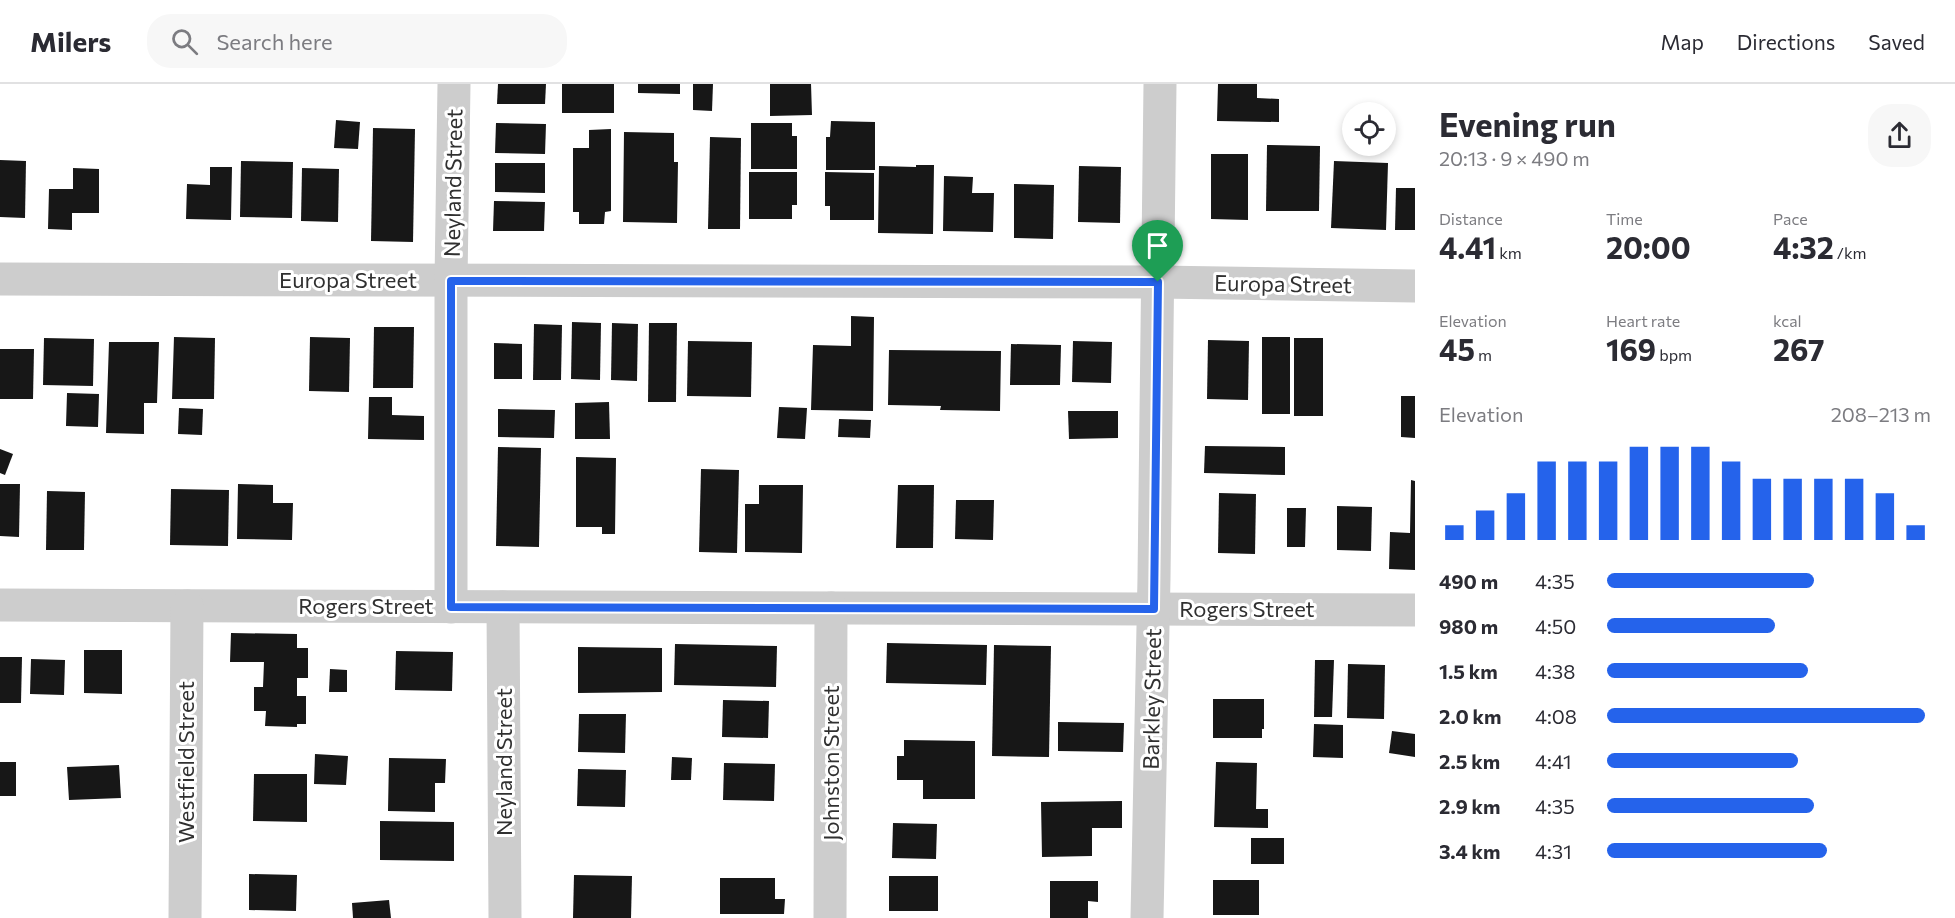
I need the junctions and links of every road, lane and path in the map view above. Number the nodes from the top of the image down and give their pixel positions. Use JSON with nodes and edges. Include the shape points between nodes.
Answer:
{"nodes":[{"id":1,"x":454,"y":84,"type":"edge"},
{"id":2,"x":1160,"y":84,"type":"edge"},
{"id":3,"x":0,"y":279,"type":"edge"},
{"id":4,"x":451,"y":281,"type":"junction"},
{"id":5,"x":1158,"y":282,"type":"junction"},
{"id":6,"x":1415,"y":286,"type":"edge"},
{"id":7,"x":0,"y":605,"type":"edge"},
{"id":8,"x":187,"y":606,"type":"junction"},
{"id":9,"x":451,"y":607,"type":"junction"},
{"id":10,"x":503,"y":607,"type":"junction"},
{"id":11,"x":831,"y":608,"type":"junction"},
{"id":12,"x":1154,"y":609,"type":"junction"},
{"id":13,"x":1415,"y":610,"type":"edge"},
{"id":14,"x":185,"y":918,"type":"edge"},
{"id":15,"x":505,"y":918,"type":"edge"},
{"id":16,"x":830,"y":918,"type":"edge"},
{"id":17,"x":1147,"y":918,"type":"edge"}],
"edges":[{"from":1,"to":4,"type":"street","name":"Neyland Street"},
{"from":2,"to":5,"type":"street","name":"Barkley Street"},
{"from":3,"to":4,"type":"street","name":"Europa Street"},
{"from":4,"to":5,"type":"street","name":"Europa Street"},
{"from":4,"to":9,"type":"street","name":"Neyland Street"},
{"from":5,"to":6,"type":"street","name":"Europa Street"},
{"from":5,"to":12,"type":"street","name":"Barkley Street"},
{"from":7,"to":8,"type":"street","name":"Rogers Street"},
{"from":8,"to":9,"type":"street","name":"Rogers Street"},
{"from":8,"to":14,"type":"street","name":"Westfield Street"},
{"from":9,"to":10,"type":"street","name":"Rogers Street"},
{"from":10,"to":11,"type":"street","name":"Rogers Street"},
{"from":10,"to":15,"type":"street","name":"Neyland Street"},
{"from":11,"to":12,"type":"street","name":"Rogers Street"},
{"from":11,"to":16,"type":"street","name":"Johnston Street"},
{"from":12,"to":13,"type":"street","name":"Rogers Street"},
{"from":12,"to":17,"type":"street","name":"Barkley Street"}]}
